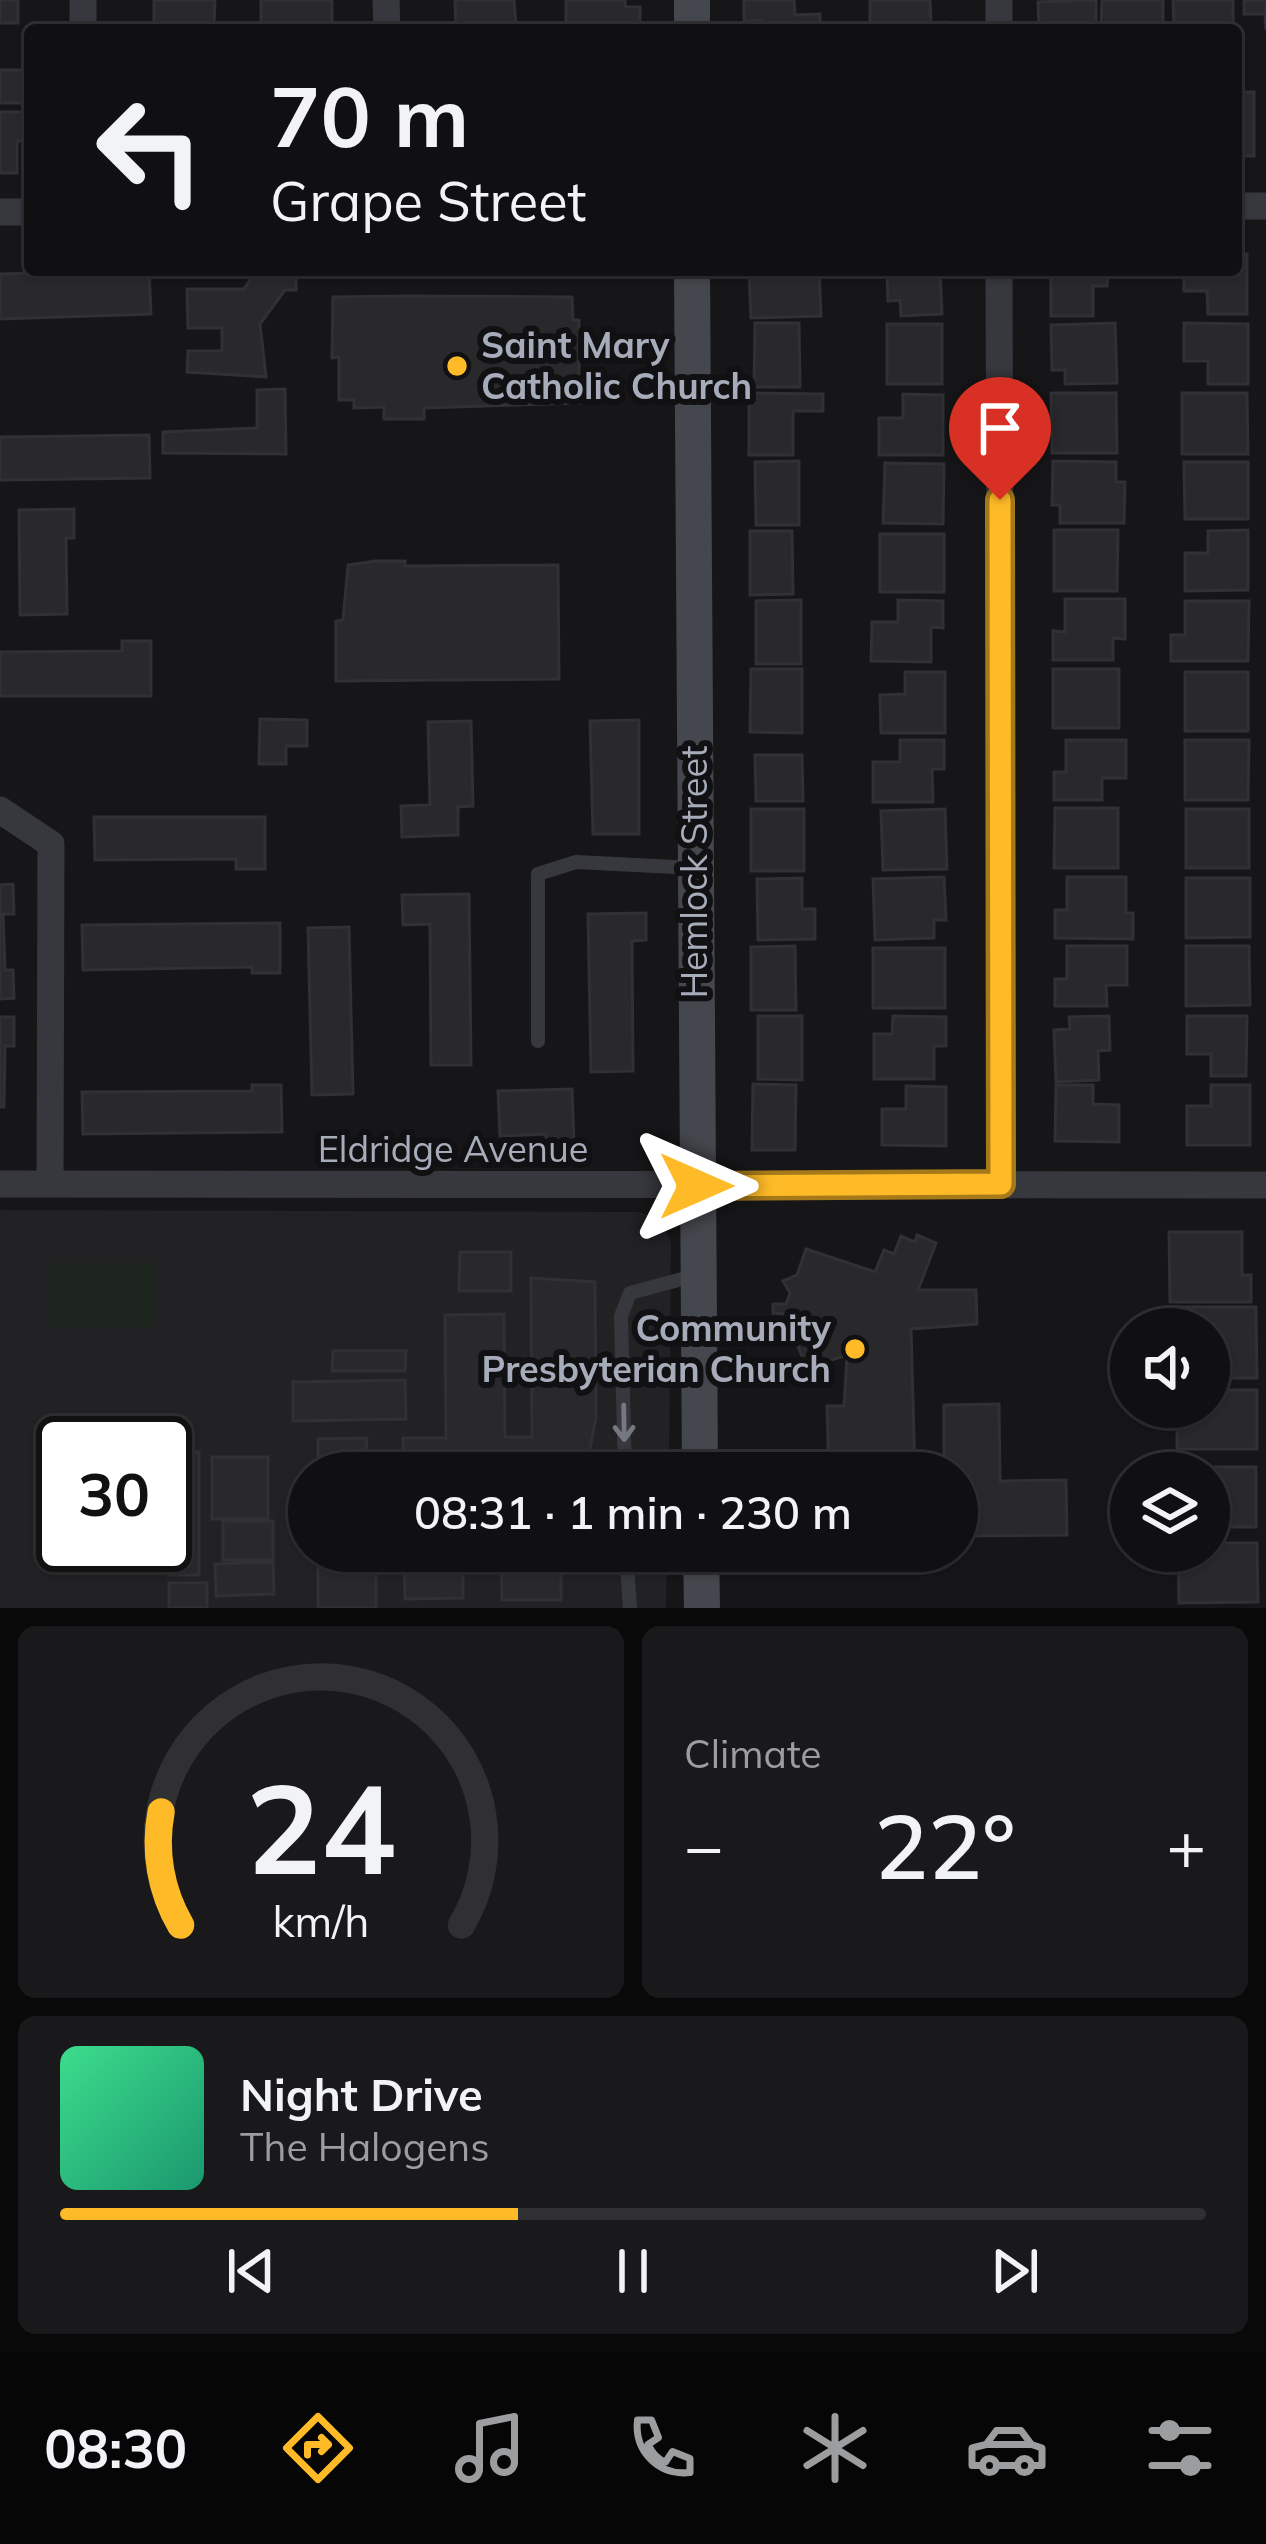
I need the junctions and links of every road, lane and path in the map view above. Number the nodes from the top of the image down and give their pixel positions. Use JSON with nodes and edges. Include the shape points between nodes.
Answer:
{"nodes":[{"id":1,"x":692,"y":276,"type":"edge"},
{"id":2,"x":1000,"y":276,"type":"edge"},
{"id":3,"x":0,"y":810,"type":"edge"},
{"id":4,"x":694,"y":868,"type":"junction"},
{"id":5,"x":538,"y":1040,"type":"dead end"},
{"id":6,"x":0,"y":1184,"type":"edge"},
{"id":7,"x":50,"y":1184,"type":"junction"},
{"id":8,"x":1001,"y":1184,"type":"junction"},
{"id":9,"x":1266,"y":1185,"type":"edge"},
{"id":10,"x":696,"y":1186,"type":"junction"},
{"id":11,"x":697,"y":1275,"type":"junction"},
{"id":12,"x":624,"y":1452,"type":"edge"},
{"id":13,"x":700,"y":1452,"type":"edge"},
{"id":14,"x":627,"y":1572,"type":"edge"},
{"id":15,"x":701,"y":1572,"type":"edge"},
{"id":16,"x":630,"y":1608,"type":"edge"},
{"id":17,"x":702,"y":1608,"type":"edge"}],
"edges":[{"from":1,"to":4,"type":"street","name":"Hemlock Street"},
{"from":2,"to":8,"type":"street"},
{"from":3,"to":7,"type":"street","via":[[50,844]]},
{"from":4,"to":5,"type":"lane","via":[[576,862],[538,874]]},
{"from":4,"to":10,"type":"street","name":"Hemlock Street"},
{"from":6,"to":7,"type":"street","name":"Eldridge Avenue"},
{"from":7,"to":10,"type":"street","name":"Eldridge Avenue"},
{"from":8,"to":9,"type":"street","name":"Eldridge Avenue"},
{"from":8,"to":10,"type":"street","name":"Eldridge Avenue"},
{"from":10,"to":11,"type":"street","name":"Hemlock Street"},
{"from":11,"to":12,"type":"lane","one_way":true,"via":[[630,1293],[621,1316]]},
{"from":11,"to":13,"type":"street","name":"Hemlock Street"},
{"from":14,"to":16,"type":"lane"},
{"from":15,"to":17,"type":"street"}]}
